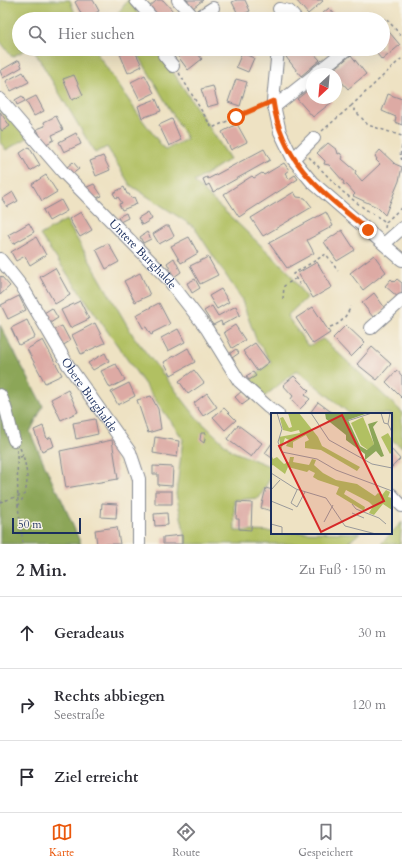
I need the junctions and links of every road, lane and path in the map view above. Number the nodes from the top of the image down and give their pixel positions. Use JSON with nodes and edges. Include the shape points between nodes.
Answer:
{"nodes":[{"id":1,"x":136,"y":0,"type":"edge"},
{"id":2,"x":178,"y":0,"type":"edge"},
{"id":3,"x":213,"y":8,"type":"dead end"},
{"id":4,"x":278,"y":9,"type":"edge"},
{"id":5,"x":147,"y":12,"type":"edge"},
{"id":6,"x":189,"y":12,"type":"edge"},
{"id":7,"x":206,"y":12,"type":"edge"},
{"id":8,"x":290,"y":12,"type":"edge"},
{"id":9,"x":390,"y":23,"type":"edge"},
{"id":10,"x":402,"y":37,"type":"edge"},
{"id":11,"x":165,"y":56,"type":"edge"},
{"id":12,"x":277,"y":56,"type":"edge"},
{"id":13,"x":338,"y":56,"type":"edge"},
{"id":14,"x":402,"y":58,"type":"edge"},
{"id":15,"x":173,"y":66,"type":"joint"},
{"id":16,"x":323,"y":68,"type":"edge"},
{"id":17,"x":306,"y":80,"type":"edge"},
{"id":18,"x":0,"y":99,"type":"edge"},
{"id":19,"x":273,"y":104,"type":"junction"},
{"id":20,"x":351,"y":106,"type":"junction"},
{"id":21,"x":402,"y":136,"type":"edge"},
{"id":22,"x":314,"y":138,"type":"joint"},
{"id":23,"x":402,"y":146,"type":"edge"},
{"id":24,"x":303,"y":149,"type":"junction"},
{"id":25,"x":293,"y":159,"type":"junction"},
{"id":26,"x":402,"y":160,"type":"edge"},
{"id":27,"x":386,"y":222,"type":"dead end"},
{"id":28,"x":402,"y":228,"type":"edge"},
{"id":29,"x":384,"y":244,"type":"junction"},
{"id":30,"x":0,"y":259,"type":"edge"},
{"id":31,"x":402,"y":260,"type":"edge"},
{"id":32,"x":338,"y":271,"type":"dead end"},
{"id":33,"x":296,"y":278,"type":"junction"},
{"id":34,"x":300,"y":285,"type":"dead end"},
{"id":35,"x":283,"y":299,"type":"dead end"},
{"id":36,"x":402,"y":300,"type":"edge"},
{"id":37,"x":351,"y":307,"type":"dead end"},
{"id":38,"x":330,"y":327,"type":"dead end"},
{"id":39,"x":371,"y":328,"type":"dead end"},
{"id":40,"x":0,"y":395,"type":"edge"},
{"id":41,"x":277,"y":413,"type":"edge"},
{"id":42,"x":14,"y":440,"type":"joint"},
{"id":43,"x":18,"y":459,"type":"junction"},
{"id":44,"x":26,"y":494,"type":"junction"},
{"id":45,"x":392,"y":495,"type":"edge"},
{"id":46,"x":18,"y":498,"type":"junction"},
{"id":47,"x":0,"y":502,"type":"edge"},
{"id":48,"x":18,"y":506,"type":"junction"},
{"id":49,"x":402,"y":506,"type":"edge"},
{"id":50,"x":23,"y":544,"type":"edge"},
{"id":51,"x":139,"y":544,"type":"edge"}],
"edges":[{"from":1,"to":5,"type":"street"},
{"from":2,"to":6,"type":"street"},
{"from":3,"to":7,"type":"street"},
{"from":4,"to":8,"type":"street"},
{"from":9,"to":10,"type":"path"},
{"from":11,"to":15,"type":"street"},
{"from":12,"to":19,"type":"street"},
{"from":13,"to":16,"type":"street"},
{"from":14,"to":20,"type":"path"},
{"from":15,"to":19,"type":"path","via":[[182,75],[212,128]]},
{"from":17,"to":19,"type":"street"},
{"from":18,"to":41,"type":"street","name":"Untere Burghalde","via":[[62,171],[167,278],[207,329],[240,381]]},
{"from":19,"to":25,"type":"street","via":[[280,132]]},
{"from":20,"to":21,"type":"path","via":[[368,125]]},
{"from":20,"to":22,"type":"path"},
{"from":22,"to":24,"type":"street"},
{"from":23,"to":26,"type":"path"},
{"from":24,"to":25,"type":"street"},
{"from":24,"to":27,"type":"path","via":[[344,192]]},
{"from":25,"to":29,"type":"street","via":[[312,182]]},
{"from":28,"to":29,"type":"street"},
{"from":29,"to":31,"type":"street"},
{"from":30,"to":51,"type":"street","name":"Obere Burghalde","via":[[23,288],[68,366],[130,452],[139,479]]},
{"from":32,"to":33,"type":"path","via":[[326,254],[293,274]]},
{"from":33,"to":34,"type":"path"},
{"from":33,"to":35,"type":"path","via":[[284,286]]},
{"from":36,"to":39,"type":"street"},
{"from":37,"to":38,"type":"path","via":[[343,320]]},
{"from":40,"to":42,"type":"street","via":[[5,403]]},
{"from":42,"to":43,"type":"path"},
{"from":43,"to":44,"type":"path","via":[[23,455],[27,477]]},
{"from":43,"to":46,"type":"path"},
{"from":44,"to":46,"type":"path"},
{"from":44,"to":48,"type":"path"},
{"from":45,"to":49,"type":"street"},
{"from":46,"to":47,"type":"path"},
{"from":46,"to":48,"type":"path"},
{"from":48,"to":50,"type":"path"}]}
